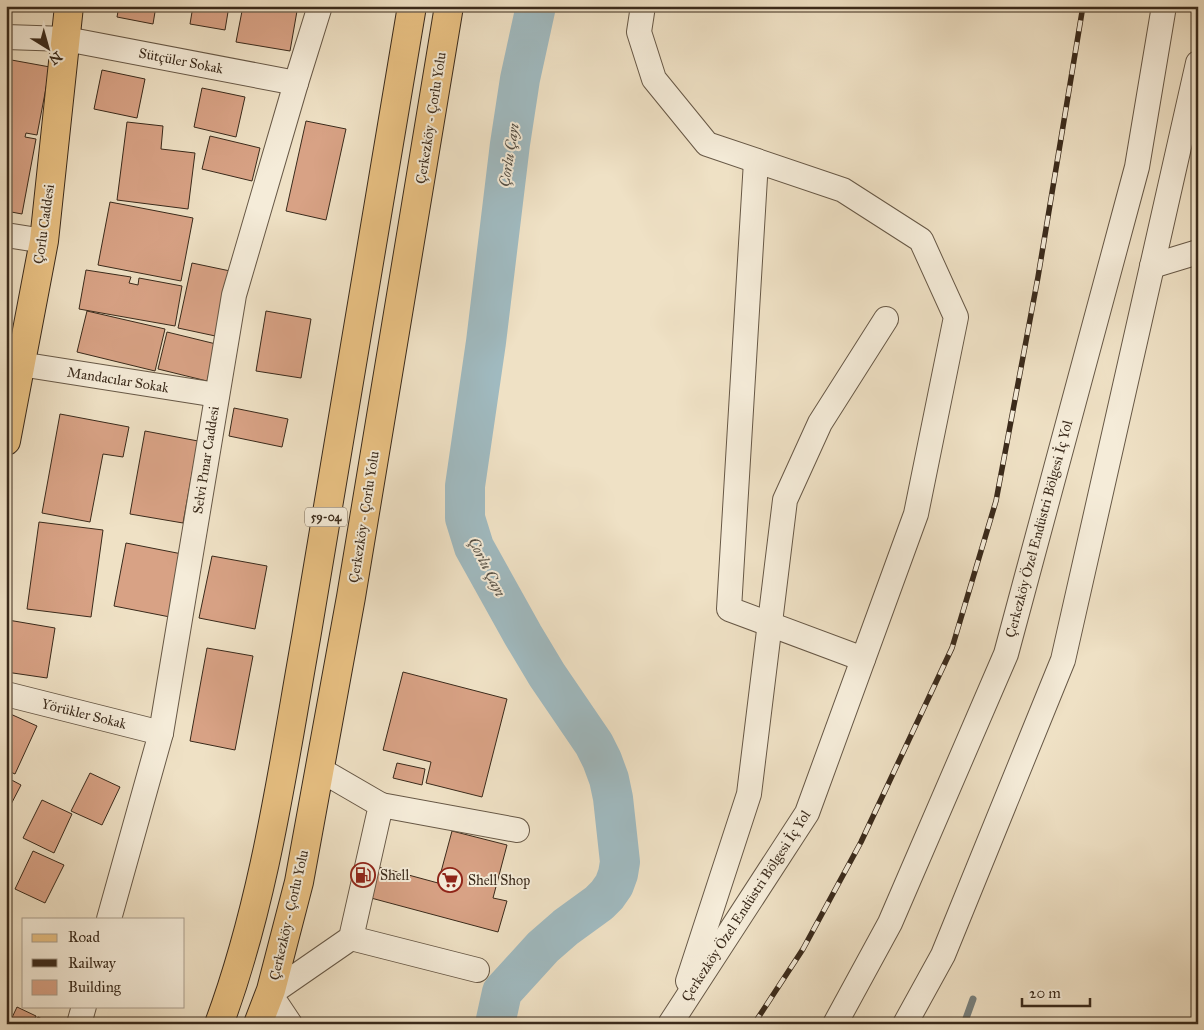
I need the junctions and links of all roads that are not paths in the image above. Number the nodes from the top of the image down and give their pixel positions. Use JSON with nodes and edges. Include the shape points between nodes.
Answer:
{"nodes":[{"id":1,"x":69,"y":6,"type":"edge"},
{"id":2,"x":320,"y":6,"type":"edge"},
{"id":3,"x":412,"y":6,"type":"edge"},
{"id":4,"x":449,"y":6,"type":"edge"},
{"id":5,"x":643,"y":6,"type":"edge"},
{"id":6,"x":1164,"y":6,"type":"edge"},
{"id":7,"x":6,"y":37,"type":"edge"},
{"id":8,"x":66,"y":39,"type":"junction"},
{"id":9,"x":1198,"y":63,"type":"edge"},
{"id":10,"x":296,"y":83,"type":"junction"},
{"id":11,"x":756,"y":161,"type":"junction"},
{"id":12,"x":6,"y":235,"type":"edge"},
{"id":13,"x":44,"y":241,"type":"junction"},
{"id":14,"x":1198,"y":252,"type":"edge"},
{"id":15,"x":1152,"y":266,"type":"junction"},
{"id":16,"x":886,"y":319,"type":"dead end"},
{"id":17,"x":20,"y":364,"type":"junction"},
{"id":18,"x":217,"y":395,"type":"junction"},
{"id":19,"x":6,"y":440,"type":"edge"},
{"id":20,"x":770,"y":624,"type":"junction"},
{"id":21,"x":863,"y":659,"type":"junction"},
{"id":22,"x":6,"y":694,"type":"edge"},
{"id":23,"x":161,"y":733,"type":"junction"},
{"id":24,"x":319,"y":769,"type":"junction"},
{"id":25,"x":382,"y":805,"type":"junction"},
{"id":26,"x":517,"y":830,"type":"dead end"},
{"id":27,"x":109,"y":918,"type":"edge"},
{"id":28,"x":351,"y":938,"type":"junction"},
{"id":29,"x":477,"y":970,"type":"dead end"},
{"id":30,"x":270,"y":994,"type":"junction"},
{"id":31,"x":83,"y":1008,"type":"edge"},
{"id":32,"x":674,"y":1018,"type":"edge"},
{"id":33,"x":79,"y":1024,"type":"edge"},
{"id":34,"x":219,"y":1024,"type":"edge"},
{"id":35,"x":258,"y":1024,"type":"edge"},
{"id":36,"x":290,"y":1024,"type":"edge"},
{"id":37,"x":835,"y":1024,"type":"edge"},
{"id":38,"x":905,"y":1024,"type":"edge"}],
"edges":[{"from":1,"to":8,"type":"main road","name":"Çorlu Caddesi"},
{"from":2,"to":10,"type":"street","name":"Selvi Pınar Caddesi"},
{"from":3,"to":34,"type":"main road","number":"59-04","via":[[314,591],[262,875],[236,979]]},
{"from":4,"to":24,"type":"main road","name":"Çerkezköy - Çorlu Yolu","number":"59-04","via":[[351,597]]},
{"from":5,"to":11,"type":"street","name":"Çerkezköy Özel Endüstri Bölgesi İç Yol","via":[[639,32],[654,79],[708,144]]},
{"from":6,"to":37,"type":"street","name":"Çerkezköy Özel Endüstri Bölgesi İç Yol","via":[[1137,167],[1006,654],[890,923]]},
{"from":7,"to":8,"type":"street","name":"Sütçüler Sokak"},
{"from":8,"to":10,"type":"street","name":"Sütçüler Sokak"},
{"from":8,"to":13,"type":"main road","name":"Çorlu Caddesi"},
{"from":9,"to":15,"type":"street"},
{"from":10,"to":18,"type":"street","name":"Selvi Pınar Caddesi","via":[[234,295]]},
{"from":11,"to":20,"type":"street","via":[[729,609]]},
{"from":11,"to":21,"type":"street","name":"Çerkezköy Özel Endüstri Bölgesi İç Yol","via":[[843,190],[921,240],[956,317],[916,514]]},
{"from":12,"to":13,"type":"street"},
{"from":13,"to":17,"type":"main road","name":"Çorlu Caddesi"},
{"from":14,"to":15,"type":"street"},
{"from":15,"to":38,"type":"street","via":[[1063,660],[942,955]]},
{"from":16,"to":20,"type":"street","name":"Çerkezköy Özel Endüstri Bölgesi İç Yol","via":[[820,423],[786,500]]},
{"from":17,"to":18,"type":"street","name":"Mandacılar Sokak"},
{"from":17,"to":19,"type":"main road","name":"Çorlu Caddesi"},
{"from":18,"to":23,"type":"street","name":"Selvi Pınar Caddesi"},
{"from":20,"to":21,"type":"street"},
{"from":20,"to":32,"type":"street","name":"Çerkezköy Özel Endüstri Bölgesi İç Yol","via":[[749,794]]},
{"from":21,"to":32,"type":"street","name":"Çerkezköy Özel Endüstri Bölgesi İç Yol","via":[[807,813]]},
{"from":22,"to":23,"type":"street","name":"Yörükler Sokak"},
{"from":23,"to":27,"type":"street","name":"Selvi Pınar Caddesi"},
{"from":24,"to":25,"type":"street"},
{"from":24,"to":30,"type":"main road","name":"Çerkezköy - Çorlu Yolu","number":"59-04","via":[[298,882]]},
{"from":25,"to":26,"type":"street"},
{"from":25,"to":28,"type":"street"},
{"from":28,"to":29,"type":"street"},
{"from":28,"to":30,"type":"street"},
{"from":30,"to":35,"type":"main road","name":"Çerkezköy - Çorlu Yolu","number":"59-04"},
{"from":30,"to":36,"type":"street"},
{"from":31,"to":33,"type":"street"}]}
